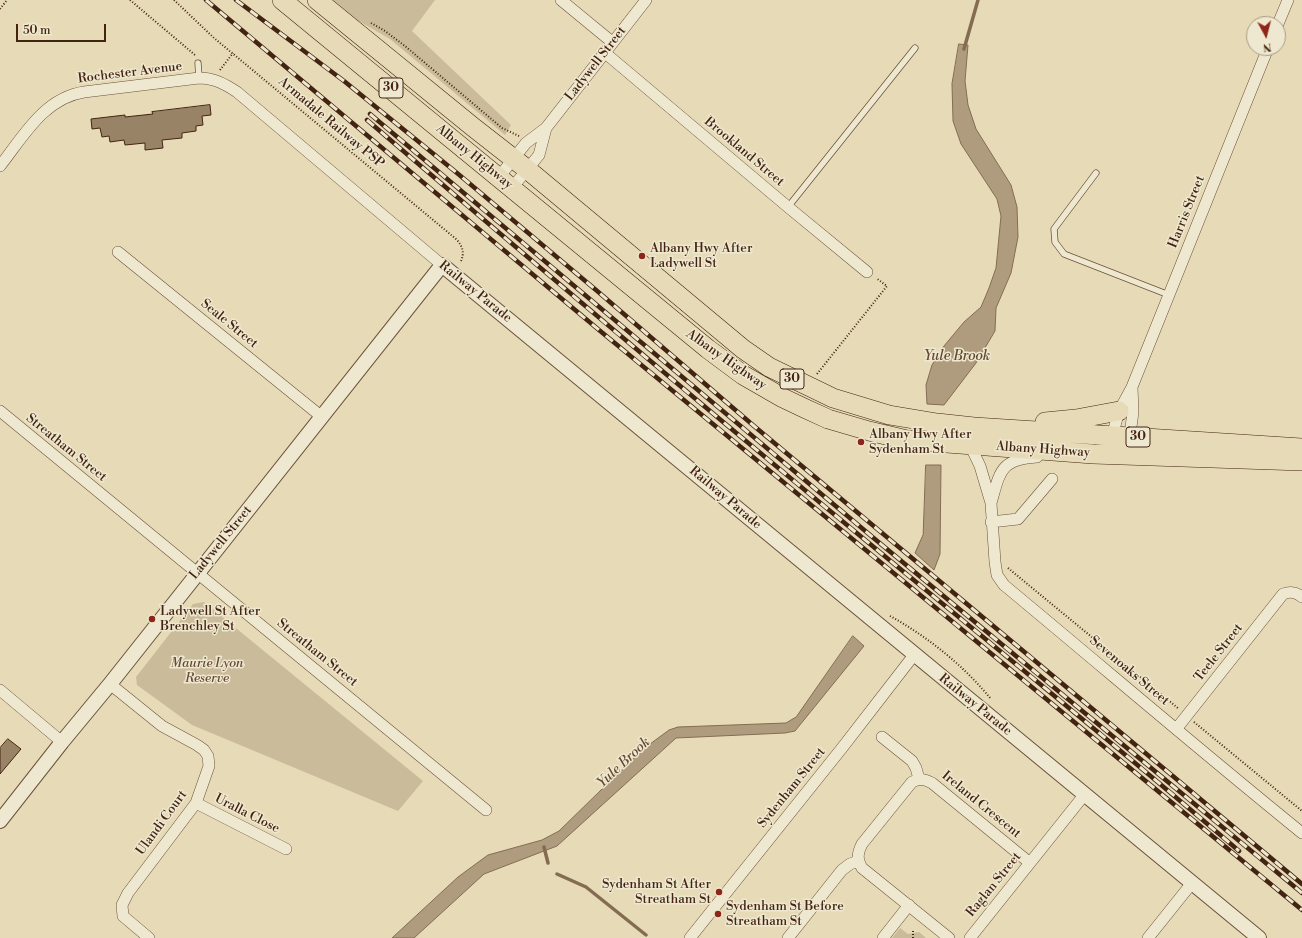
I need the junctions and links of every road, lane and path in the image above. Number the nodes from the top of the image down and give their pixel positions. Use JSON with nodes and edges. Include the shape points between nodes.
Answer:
{"nodes":[{"id":1,"x":6,"y":0,"type":"edge"},
{"id":2,"x":130,"y":0,"type":"edge"},
{"id":3,"x":174,"y":0,"type":"edge"},
{"id":4,"x":282,"y":0,"type":"edge"},
{"id":5,"x":317,"y":0,"type":"edge"},
{"id":6,"x":561,"y":0,"type":"edge"},
{"id":7,"x":646,"y":0,"type":"edge"},
{"id":8,"x":1288,"y":0,"type":"edge"},
{"id":9,"x":0,"y":9,"type":"edge"},
{"id":10,"x":1281,"y":16,"type":"edge"},
{"id":11,"x":367,"y":20,"type":"dead end"},
{"id":12,"x":612,"y":42,"type":"junction"},
{"id":13,"x":915,"y":48,"type":"dead end"},
{"id":14,"x":604,"y":52,"type":"junction"},
{"id":15,"x":233,"y":53,"type":"junction"},
{"id":16,"x":1265,"y":56,"type":"edge"},
{"id":17,"x":198,"y":60,"type":"joint"},
{"id":18,"x":221,"y":67,"type":"dead end"},
{"id":19,"x":199,"y":78,"type":"junction"},
{"id":20,"x":546,"y":128,"type":"junction"},
{"id":21,"x":526,"y":143,"type":"junction"},
{"id":22,"x":520,"y":164,"type":"junction"},
{"id":23,"x":0,"y":166,"type":"edge"},
{"id":24,"x":1096,"y":172,"type":"dead end"},
{"id":25,"x":505,"y":182,"type":"junction"},
{"id":26,"x":788,"y":207,"type":"junction"},
{"id":27,"x":118,"y":252,"type":"dead end"},
{"id":28,"x":442,"y":265,"type":"junction"},
{"id":29,"x":459,"y":266,"type":"dead end"},
{"id":30,"x":867,"y":272,"type":"joint"},
{"id":31,"x":1168,"y":295,"type":"junction"},
{"id":32,"x":813,"y":378,"type":"dead end"},
{"id":33,"x":1132,"y":387,"type":"junction"},
{"id":34,"x":0,"y":411,"type":"edge"},
{"id":35,"x":1119,"y":411,"type":"junction"},
{"id":36,"x":322,"y":417,"type":"junction"},
{"id":37,"x":974,"y":426,"type":"junction"},
{"id":38,"x":1121,"y":436,"type":"junction"},
{"id":39,"x":970,"y":445,"type":"junction"},
{"id":40,"x":1302,"y":448,"type":"edge"},
{"id":41,"x":1101,"y":454,"type":"junction"},
{"id":42,"x":1127,"y":455,"type":"junction"},
{"id":43,"x":1302,"y":461,"type":"edge"},
{"id":44,"x":1052,"y":479,"type":"dead end"},
{"id":45,"x":991,"y":503,"type":"junction"},
{"id":46,"x":991,"y":522,"type":"junction"},
{"id":47,"x":1005,"y":566,"type":"dead end"},
{"id":48,"x":196,"y":573,"type":"junction"},
{"id":49,"x":1302,"y":597,"type":"edge"},
{"id":50,"x":914,"y":655,"type":"junction"},
{"id":51,"x":110,"y":684,"type":"junction"},
{"id":52,"x":0,"y":690,"type":"edge"},
{"id":53,"x":1187,"y":716,"type":"junction"},
{"id":54,"x":1177,"y":728,"type":"junction"},
{"id":55,"x":882,"y":737,"type":"dead end"},
{"id":56,"x":62,"y":742,"type":"junction"},
{"id":57,"x":919,"y":779,"type":"junction"},
{"id":58,"x":1085,"y":794,"type":"junction"},
{"id":59,"x":196,"y":803,"type":"junction"},
{"id":60,"x":486,"y":810,"type":"dead end"},
{"id":61,"x":1302,"y":811,"type":"edge"},
{"id":62,"x":0,"y":821,"type":"edge"},
{"id":63,"x":1302,"y":833,"type":"edge"},
{"id":64,"x":286,"y":849,"type":"dead end"},
{"id":65,"x":858,"y":861,"type":"junction"},
{"id":66,"x":1030,"y":863,"type":"junction"},
{"id":67,"x":1192,"y":883,"type":"junction"},
{"id":68,"x":909,"y":905,"type":"junction"},
{"id":69,"x":913,"y":932,"type":"dead end"},
{"id":70,"x":149,"y":938,"type":"edge"},
{"id":71,"x":690,"y":938,"type":"edge"},
{"id":72,"x":788,"y":938,"type":"edge"},
{"id":73,"x":883,"y":938,"type":"edge"},
{"id":74,"x":914,"y":938,"type":"edge"},
{"id":75,"x":949,"y":938,"type":"edge"},
{"id":76,"x":970,"y":938,"type":"edge"},
{"id":77,"x":1148,"y":938,"type":"edge"},
{"id":78,"x":1259,"y":938,"type":"edge"}],
"edges":[{"from":1,"to":9,"type":"path"},
{"from":2,"to":17,"type":"path"},
{"from":3,"to":15,"type":"path","name":"Armadale Railway PSP"},
{"from":4,"to":25,"type":"highway","name":"Albany Highway","number":"30"},
{"from":5,"to":22,"type":"highway","name":"Albany Highway","number":"30"},
{"from":6,"to":12,"type":"street"},
{"from":7,"to":12,"type":"street","name":"Ladywell Street"},
{"from":8,"to":10,"type":"street"},
{"from":11,"to":21,"type":"path","via":[[385,30],[502,128],[516,134]]},
{"from":12,"to":14,"type":"street","name":"Ladywell Street"},
{"from":13,"to":26,"type":"lane"},
{"from":14,"to":20,"type":"street","name":"Ladywell Street"},
{"from":14,"to":26,"type":"street","name":"Brookland Street"},
{"from":15,"to":18,"type":"path"},
{"from":15,"to":29,"type":"path","name":"Armadale Railway PSP","via":[[456,239],[463,251]]},
{"from":16,"to":31,"type":"street","name":"Harris Street"},
{"from":17,"to":19,"type":"lane"},
{"from":19,"to":23,"type":"street","name":"Rochester Avenue","via":[[66,96],[43,113]]},
{"from":19,"to":28,"type":"street","name":"Railway Parade","via":[[217,81],[237,92]]},
{"from":20,"to":21,"type":"street","name":"Ladywell Street"},
{"from":20,"to":22,"type":"street","name":"Ladywell Street","via":[[539,154]]},
{"from":21,"to":22,"type":"street","name":"Ladywell Street"},
{"from":22,"to":25,"type":"street","name":"Ladywell Street"},
{"from":22,"to":25,"type":"street","name":"Ladywell Street"},
{"from":22,"to":37,"type":"highway","name":"Albany Highway","number":"30","via":[[743,349],[769,367],[833,398],[890,415]]},
{"from":24,"to":31,"type":"lane","via":[[1054,229],[1055,242],[1064,254]]},
{"from":25,"to":39,"type":"highway","name":"Albany Highway","number":"30","via":[[708,349],[743,375],[781,397],[828,419],[869,431],[907,440]]},
{"from":26,"to":30,"type":"street","name":"Brookland Street"},
{"from":27,"to":36,"type":"street","name":"Seale Street"},
{"from":28,"to":36,"type":"street","name":"Ladywell Street"},
{"from":28,"to":50,"type":"street","name":"Railway Parade"},
{"from":30,"to":32,"type":"path","via":[[887,286]]},
{"from":31,"to":33,"type":"street","name":"Harris Street"},
{"from":33,"to":35,"type":"street","name":"Harris Street"},
{"from":33,"to":38,"type":"street","name":"Harris Street","via":[[1133,412]]},
{"from":34,"to":48,"type":"street","name":"Streatham Street"},
{"from":35,"to":37,"type":"highway","via":[[1034,424],[996,421]]},
{"from":35,"to":38,"type":"street","name":"Harris Street"},
{"from":36,"to":48,"type":"street","name":"Ladywell Street"},
{"from":37,"to":38,"type":"highway","name":"Albany Highway","number":"30"},
{"from":38,"to":40,"type":"highway","name":"Albany Highway","number":"30"},
{"from":38,"to":41,"type":"street","name":"Harris Street"},
{"from":38,"to":42,"type":"street","name":"Harris Street"},
{"from":39,"to":41,"type":"highway","name":"Albany Highway","number":"30"},
{"from":39,"to":45,"type":"street","name":"Sevenoaks Street","via":[[980,466]]},
{"from":41,"to":42,"type":"highway","name":"Albany Highway","number":"30"},
{"from":41,"to":45,"type":"street","name":"Sevenoaks Street","via":[[1015,460],[1001,471]]},
{"from":42,"to":43,"type":"highway","name":"Albany Highway","number":"30"},
{"from":44,"to":46,"type":"street","via":[[1018,519]]},
{"from":45,"to":46,"type":"street","name":"Sevenoaks Street"},
{"from":46,"to":54,"type":"street","name":"Sevenoaks Street","via":[[997,576],[1004,585]]},
{"from":47,"to":53,"type":"path"},
{"from":48,"to":51,"type":"street","name":"Ladywell Street"},
{"from":48,"to":60,"type":"street","name":"Streatham Street"},
{"from":49,"to":53,"type":"street","name":"Teele Street","via":[[1297,593],[1283,594]]},
{"from":50,"to":58,"type":"street","name":"Railway Parade"},
{"from":50,"to":71,"type":"street","name":"Sydenham Street"},
{"from":51,"to":56,"type":"street","name":"Ladywell Street"},
{"from":51,"to":59,"type":"street","name":"Ulandi Court","via":[[162,726],[204,750],[208,756],[209,766]]},
{"from":52,"to":56,"type":"street"},
{"from":53,"to":54,"type":"street","name":"Teele Street"},
{"from":53,"to":61,"type":"path"},
{"from":54,"to":63,"type":"street","name":"Sevenoaks Street"},
{"from":55,"to":57,"type":"street","via":[[912,761]]},
{"from":56,"to":62,"type":"street","name":"Ladywell Street"},
{"from":57,"to":65,"type":"street","name":"Ireland Crescent","via":[[908,786],[862,844]]},
{"from":57,"to":66,"type":"street","name":"Ireland Crescent","via":[[932,783]]},
{"from":58,"to":66,"type":"street","name":"Raglan Street"},
{"from":58,"to":67,"type":"street","name":"Railway Parade"},
{"from":59,"to":64,"type":"street","name":"Uralla Close"},
{"from":59,"to":70,"type":"street","name":"Ulandi Court","via":[[128,893],[122,905],[123,916]]},
{"from":65,"to":68,"type":"street","via":[[862,868]]},
{"from":65,"to":72,"type":"street","via":[[842,870]]},
{"from":66,"to":76,"type":"street","name":"Raglan Street"},
{"from":67,"to":77,"type":"street"},
{"from":67,"to":78,"type":"street","name":"Railway Parade"},
{"from":68,"to":73,"type":"street"},
{"from":68,"to":75,"type":"street"},
{"from":69,"to":74,"type":"path"}]}
